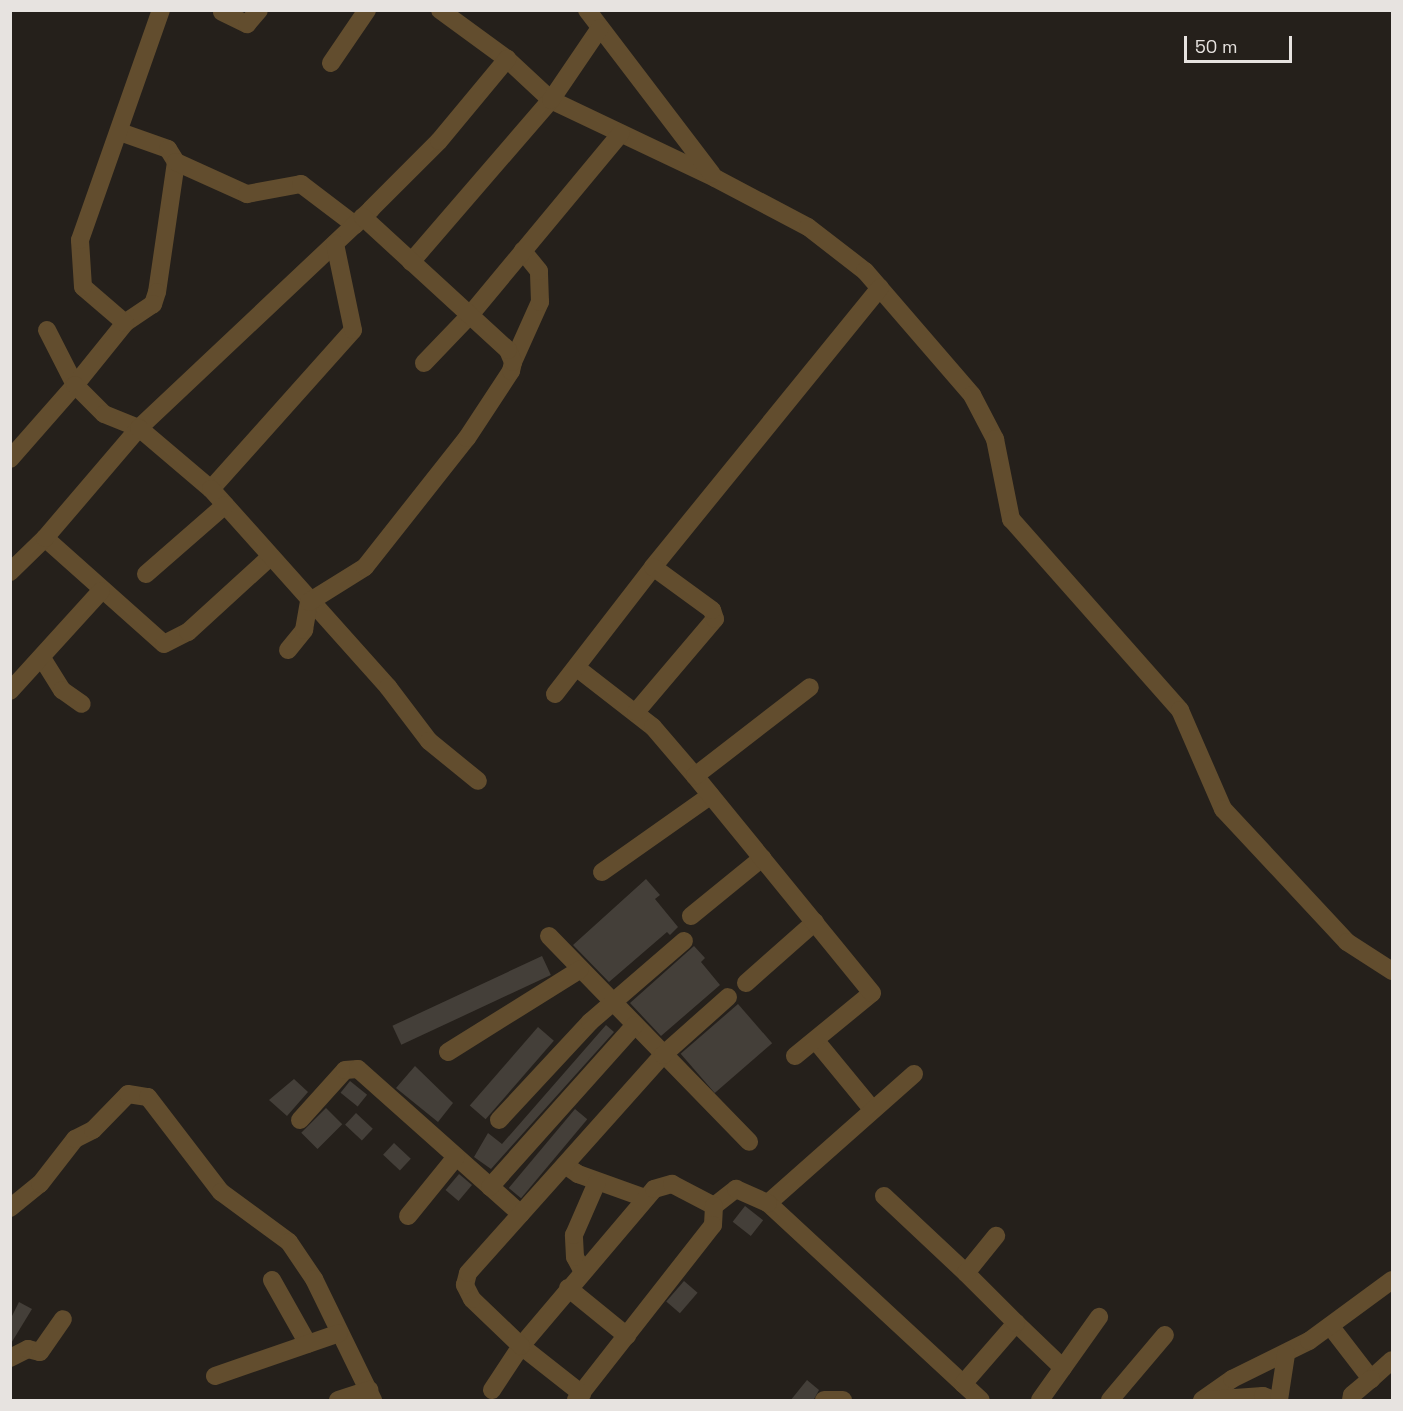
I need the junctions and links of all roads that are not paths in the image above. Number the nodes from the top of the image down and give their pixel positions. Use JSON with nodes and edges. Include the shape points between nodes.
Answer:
{"nodes":[{"id":1,"x":161,"y":10,"type":"edge"},
{"id":2,"x":259,"y":10,"type":"edge"},
{"id":3,"x":367,"y":10,"type":"edge"},
{"id":4,"x":440,"y":10,"type":"edge"},
{"id":5,"x":587,"y":10,"type":"edge"},
{"id":6,"x":222,"y":12,"type":"edge"},
{"id":7,"x":600,"y":28,"type":"junction"},
{"id":8,"x":507,"y":59,"type":"junction"},
{"id":9,"x":330,"y":63,"type":"dead end"},
{"id":10,"x":551,"y":100,"type":"junction"},
{"id":11,"x":120,"y":132,"type":"junction"},
{"id":12,"x":621,"y":133,"type":"junction"},
{"id":13,"x":176,"y":162,"type":"junction"},
{"id":14,"x":715,"y":178,"type":"junction"},
{"id":15,"x":359,"y":221,"type":"junction"},
{"id":16,"x":335,"y":244,"type":"junction"},
{"id":17,"x":523,"y":251,"type":"junction"},
{"id":18,"x":411,"y":262,"type":"junction"},
{"id":19,"x":880,"y":288,"type":"junction"},
{"id":20,"x":470,"y":315,"type":"junction"},
{"id":21,"x":125,"y":322,"type":"junction"},
{"id":22,"x":47,"y":330,"type":"dead end"},
{"id":23,"x":513,"y":362,"type":"junction"},
{"id":24,"x":424,"y":363,"type":"dead end"},
{"id":25,"x":75,"y":385,"type":"junction"},
{"id":26,"x":139,"y":428,"type":"junction"},
{"id":27,"x":10,"y":459,"type":"edge"},
{"id":28,"x":211,"y":489,"type":"junction"},
{"id":29,"x":225,"y":505,"type":"junction"},
{"id":30,"x":45,"y":538,"type":"junction"},
{"id":31,"x":269,"y":558,"type":"junction"},
{"id":32,"x":653,"y":567,"type":"junction"},
{"id":33,"x":10,"y":572,"type":"edge"},
{"id":34,"x":146,"y":574,"type":"dead end"},
{"id":35,"x":101,"y":591,"type":"junction"},
{"id":36,"x":309,"y":603,"type":"junction"},
{"id":37,"x":288,"y":650,"type":"dead end"},
{"id":38,"x":42,"y":658,"type":"junction"},
{"id":39,"x":577,"y":668,"type":"junction"},
{"id":40,"x":810,"y":687,"type":"dead end"},
{"id":41,"x":10,"y":691,"type":"edge"},
{"id":42,"x":555,"y":694,"type":"dead end"},
{"id":43,"x":82,"y":704,"type":"dead end"},
{"id":44,"x":636,"y":712,"type":"junction"},
{"id":45,"x":695,"y":776,"type":"junction"},
{"id":46,"x":478,"y":781,"type":"dead end"},
{"id":47,"x":711,"y":795,"type":"junction"},
{"id":48,"x":762,"y":858,"type":"junction"},
{"id":49,"x":602,"y":872,"type":"dead end"},
{"id":50,"x":691,"y":916,"type":"dead end"},
{"id":51,"x":814,"y":922,"type":"junction"},
{"id":52,"x":549,"y":936,"type":"dead end"},
{"id":53,"x":684,"y":941,"type":"dead end"},
{"id":54,"x":579,"y":970,"type":"junction"},
{"id":55,"x":1392,"y":971,"type":"edge"},
{"id":56,"x":746,"y":983,"type":"dead end"},
{"id":57,"x":728,"y":997,"type":"dead end"},
{"id":58,"x":612,"y":1002,"type":"junction"},
{"id":59,"x":634,"y":1025,"type":"junction"},
{"id":60,"x":816,"y":1041,"type":"junction"},
{"id":61,"x":448,"y":1052,"type":"dead end"},
{"id":62,"x":663,"y":1054,"type":"junction"},
{"id":63,"x":795,"y":1056,"type":"dead end"},
{"id":64,"x":914,"y":1074,"type":"dead end"},
{"id":65,"x":872,"y":1108,"type":"junction"},
{"id":66,"x":300,"y":1120,"type":"dead end"},
{"id":67,"x":499,"y":1120,"type":"dead end"},
{"id":68,"x":749,"y":1143,"type":"dead end"},
{"id":69,"x":456,"y":1157,"type":"junction"},
{"id":70,"x":565,"y":1165,"type":"junction"},
{"id":71,"x":597,"y":1182,"type":"junction"},
{"id":72,"x":489,"y":1187,"type":"junction"},
{"id":73,"x":884,"y":1196,"type":"dead end"},
{"id":74,"x":645,"y":1198,"type":"junction"},
{"id":75,"x":768,"y":1203,"type":"junction"},
{"id":76,"x":714,"y":1206,"type":"junction"},
{"id":77,"x":10,"y":1208,"type":"edge"},
{"id":78,"x":521,"y":1214,"type":"junction"},
{"id":79,"x":408,"y":1216,"type":"dead end"},
{"id":80,"x":996,"y":1236,"type":"dead end"},
{"id":81,"x":583,"y":1272,"type":"junction"},
{"id":82,"x":966,"y":1273,"type":"junction"},
{"id":83,"x":272,"y":1280,"type":"dead end"},
{"id":84,"x":1392,"y":1280,"type":"edge"},
{"id":85,"x":568,"y":1288,"type":"junction"},
{"id":86,"x":1099,"y":1317,"type":"dead end"},
{"id":87,"x":63,"y":1319,"type":"dead end"},
{"id":88,"x":1016,"y":1323,"type":"junction"},
{"id":89,"x":1331,"y":1327,"type":"junction"},
{"id":90,"x":339,"y":1334,"type":"junction"},
{"id":91,"x":1165,"y":1335,"type":"dead end"},
{"id":92,"x":627,"y":1336,"type":"junction"},
{"id":93,"x":308,"y":1344,"type":"junction"},
{"id":94,"x":521,"y":1346,"type":"junction"},
{"id":95,"x":1286,"y":1354,"type":"junction"},
{"id":96,"x":10,"y":1358,"type":"edge"},
{"id":97,"x":1392,"y":1360,"type":"edge"},
{"id":98,"x":1063,"y":1368,"type":"junction"},
{"id":99,"x":215,"y":1376,"type":"dead end"},
{"id":100,"x":1371,"y":1379,"type":"junction"},
{"id":101,"x":963,"y":1384,"type":"junction"},
{"id":102,"x":492,"y":1390,"type":"dead end"},
{"id":103,"x":371,"y":1395,"type":"edge"},
{"id":104,"x":579,"y":1397,"type":"edge"},
{"id":105,"x":1210,"y":1399,"type":"edge"},
{"id":106,"x":1272,"y":1399,"type":"edge"},
{"id":107,"x":338,"y":1401,"type":"edge"},
{"id":108,"x":824,"y":1401,"type":"edge"},
{"id":109,"x":843,"y":1401,"type":"edge"},
{"id":110,"x":981,"y":1401,"type":"edge"},
{"id":111,"x":1040,"y":1401,"type":"edge"},
{"id":112,"x":1110,"y":1401,"type":"edge"},
{"id":113,"x":1351,"y":1401,"type":"edge"}],
"edges":[{"from":1,"to":11,"type":"street"},
{"from":2,"to":6,"type":"street","via":[[247,24]]},
{"from":3,"to":9,"type":"street"},
{"from":4,"to":8,"type":"street"},
{"from":5,"to":7,"type":"street"},
{"from":7,"to":10,"type":"street"},
{"from":7,"to":14,"type":"street"},
{"from":8,"to":10,"type":"street"},
{"from":8,"to":15,"type":"street","via":[[439,141]]},
{"from":10,"to":12,"type":"street"},
{"from":10,"to":18,"type":"street"},
{"from":11,"to":13,"type":"street","via":[[168,149]]},
{"from":11,"to":21,"type":"street","via":[[80,240],[83,287]]},
{"from":12,"to":14,"type":"street"},
{"from":12,"to":17,"type":"street"},
{"from":13,"to":15,"type":"street","via":[[247,194],[301,184]]},
{"from":13,"to":21,"type":"street","via":[[158,292],[153,304]]},
{"from":14,"to":19,"type":"street","via":[[808,227],[865,271]]},
{"from":15,"to":16,"type":"street"},
{"from":15,"to":18,"type":"street"},
{"from":16,"to":26,"type":"street"},
{"from":16,"to":28,"type":"street","via":[[353,330]]},
{"from":17,"to":20,"type":"street"},
{"from":17,"to":23,"type":"street","via":[[539,271],[540,302]]},
{"from":18,"to":20,"type":"street"},
{"from":19,"to":32,"type":"street"},
{"from":19,"to":55,"type":"street","via":[[972,394],[995,439],[1011,519],[1180,710],[1223,808],[1347,942]]},
{"from":20,"to":23,"type":"street","via":[[508,350]]},
{"from":20,"to":24,"type":"street"},
{"from":21,"to":25,"type":"street"},
{"from":22,"to":25,"type":"street"},
{"from":23,"to":36,"type":"street","via":[[467,438],[365,567]]},
{"from":25,"to":26,"type":"street","via":[[104,414]]},
{"from":25,"to":27,"type":"street"},
{"from":26,"to":28,"type":"street"},
{"from":26,"to":30,"type":"street"},
{"from":28,"to":29,"type":"street"},
{"from":29,"to":31,"type":"street"},
{"from":29,"to":34,"type":"street"},
{"from":30,"to":33,"type":"street"},
{"from":30,"to":35,"type":"street"},
{"from":31,"to":35,"type":"street","via":[[188,632],[164,644]]},
{"from":31,"to":36,"type":"street"},
{"from":32,"to":39,"type":"street"},
{"from":32,"to":44,"type":"street","via":[[712,610],[716,619]]},
{"from":35,"to":38,"type":"street"},
{"from":36,"to":37,"type":"street","via":[[304,630]]},
{"from":36,"to":46,"type":"street","via":[[388,687],[429,741]]},
{"from":38,"to":41,"type":"street"},
{"from":38,"to":43,"type":"street","via":[[62,690]]},
{"from":39,"to":42,"type":"street"},
{"from":39,"to":44,"type":"street"},
{"from":40,"to":45,"type":"street"},
{"from":44,"to":45,"type":"street"},
{"from":45,"to":47,"type":"street"},
{"from":47,"to":48,"type":"street"},
{"from":47,"to":49,"type":"street"},
{"from":48,"to":50,"type":"street"},
{"from":48,"to":51,"type":"street"},
{"from":51,"to":56,"type":"street"},
{"from":51,"to":60,"type":"street","via":[[872,993]]},
{"from":52,"to":54,"type":"street"},
{"from":53,"to":58,"type":"street"},
{"from":54,"to":58,"type":"street"},
{"from":54,"to":61,"type":"street"},
{"from":57,"to":62,"type":"street"},
{"from":58,"to":59,"type":"street"},
{"from":58,"to":67,"type":"street"},
{"from":59,"to":62,"type":"street"},
{"from":59,"to":72,"type":"street"},
{"from":60,"to":63,"type":"street"},
{"from":60,"to":65,"type":"street"},
{"from":62,"to":68,"type":"street"},
{"from":62,"to":70,"type":"street"},
{"from":64,"to":65,"type":"street"},
{"from":65,"to":75,"type":"street"},
{"from":66,"to":69,"type":"street","via":[[345,1070],[358,1069]]},
{"from":69,"to":72,"type":"street"},
{"from":69,"to":79,"type":"street"},
{"from":70,"to":71,"type":"street"},
{"from":70,"to":78,"type":"street"},
{"from":71,"to":74,"type":"street"},
{"from":71,"to":81,"type":"street","via":[[574,1235],[575,1257]]},
{"from":72,"to":78,"type":"street"},
{"from":73,"to":82,"type":"street"},
{"from":74,"to":76,"type":"street","via":[[660,1186],[672,1184]]},
{"from":74,"to":81,"type":"street"},
{"from":75,"to":76,"type":"street","via":[[736,1189]]},
{"from":75,"to":101,"type":"street"},
{"from":76,"to":92,"type":"street","via":[[713,1225]]},
{"from":77,"to":90,"type":"street","via":[[40,1184],[75,1139],[93,1130],[128,1094],[138,1093],[159,1110],[221,1192],[289,1242],[314,1279]]},
{"from":78,"to":94,"type":"street","via":[[468,1273],[465,1286],[472,1299]]},
{"from":80,"to":82,"type":"street"},
{"from":81,"to":85,"type":"street"},
{"from":82,"to":88,"type":"street"},
{"from":83,"to":93,"type":"street"},
{"from":84,"to":89,"type":"street"},
{"from":85,"to":92,"type":"street"},
{"from":85,"to":94,"type":"street"},
{"from":86,"to":98,"type":"street"},
{"from":87,"to":96,"type":"street","via":[[40,1352],[28,1348]]},
{"from":88,"to":98,"type":"street"},
{"from":88,"to":101,"type":"street"},
{"from":89,"to":95,"type":"street"},
{"from":89,"to":100,"type":"street"},
{"from":90,"to":93,"type":"street"},
{"from":90,"to":103,"type":"street"},
{"from":91,"to":112,"type":"street"},
{"from":92,"to":104,"type":"street"},
{"from":93,"to":99,"type":"street"},
{"from":94,"to":102,"type":"street"},
{"from":94,"to":104,"type":"street"},
{"from":95,"to":105,"type":"street","via":[[1232,1379]]},
{"from":95,"to":106,"type":"street"},
{"from":97,"to":100,"type":"street"},
{"from":98,"to":111,"type":"street"},
{"from":100,"to":113,"type":"street","via":[[1352,1395]]},
{"from":101,"to":110,"type":"street"},
{"from":103,"to":107,"type":"street"},
{"from":105,"to":106,"type":"street"},
{"from":108,"to":109,"type":"street"}]}
